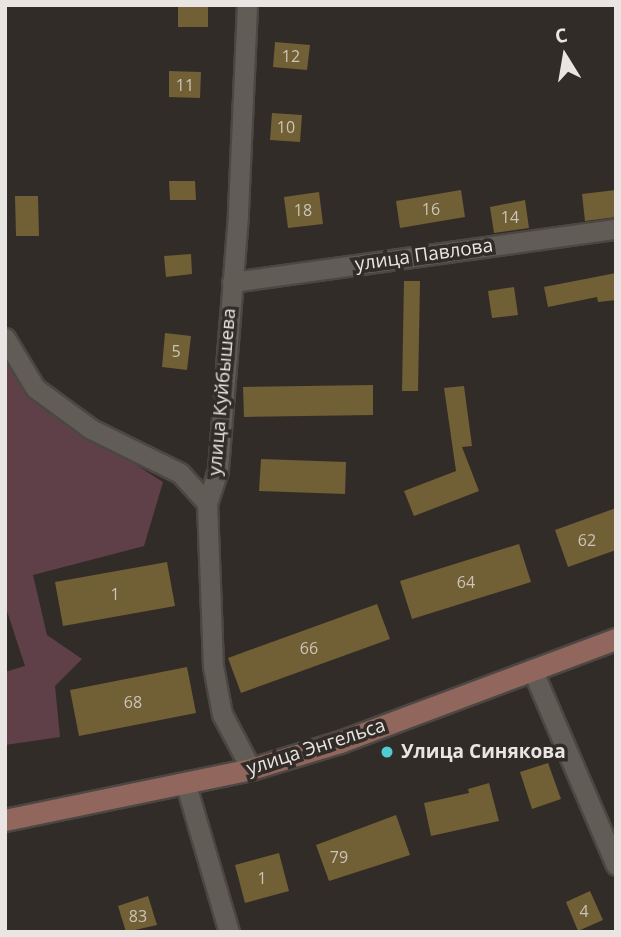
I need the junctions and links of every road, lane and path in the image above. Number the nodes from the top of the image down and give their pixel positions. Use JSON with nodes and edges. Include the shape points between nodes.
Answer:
{"nodes":[{"id":1,"x":247,"y":5,"type":"edge"},
{"id":2,"x":616,"y":229,"type":"edge"},
{"id":3,"x":232,"y":282,"type":"junction"},
{"id":4,"x":5,"y":338,"type":"edge"},
{"id":5,"x":207,"y":503,"type":"junction"},
{"id":6,"x":616,"y":639,"type":"edge"},
{"id":7,"x":532,"y":669,"type":"junction"},
{"id":8,"x":251,"y":769,"type":"junction"},
{"id":9,"x":186,"y":785,"type":"junction"},
{"id":10,"x":5,"y":820,"type":"edge"},
{"id":11,"x":616,"y":865,"type":"edge"},
{"id":12,"x":229,"y":932,"type":"edge"}],
"edges":[{"from":1,"to":3,"type":"street","name":"улица Куйбышева"},
{"from":2,"to":3,"type":"street","name":"улица Павлова"},
{"from":3,"to":5,"type":"street","name":"улица Куйбышева","via":[[218,470]]},
{"from":4,"to":5,"type":"street","via":[[35,388],[91,429],[180,473]]},
{"from":5,"to":8,"type":"street","name":"улица Куйбышева","via":[[213,666],[222,714]]},
{"from":6,"to":7,"type":"street","name":"улица Энгельса"},
{"from":7,"to":8,"type":"street","name":"улица Энгельса","via":[[340,742]]},
{"from":7,"to":11,"type":"street"},
{"from":8,"to":9,"type":"street","name":"улица Энгельса"},
{"from":9,"to":10,"type":"street","name":"улица Энгельса"},
{"from":9,"to":12,"type":"street"}]}
